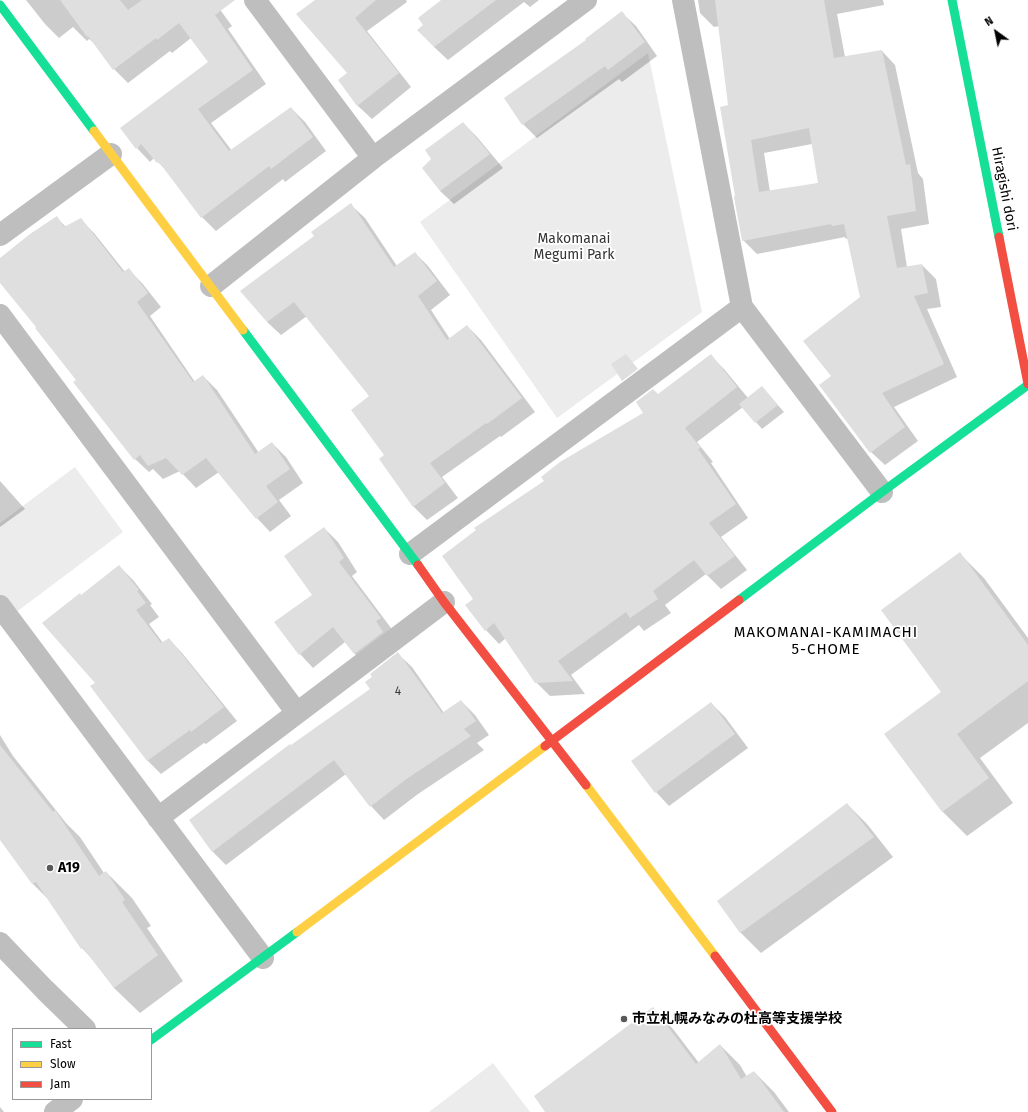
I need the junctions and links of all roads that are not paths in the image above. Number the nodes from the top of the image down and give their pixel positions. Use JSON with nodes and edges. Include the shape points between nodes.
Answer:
{"nodes":[{"id":1,"x":586,"y":0,"type":"edge"},
{"id":2,"x":683,"y":0,"type":"edge"},
{"id":3,"x":952,"y":0,"type":"edge"},
{"id":4,"x":265,"y":3,"type":"edge"},
{"id":5,"x":0,"y":5,"type":"edge"},
{"id":6,"x":111,"y":154,"type":"junction"},
{"id":7,"x":373,"y":158,"type":"junction"},
{"id":8,"x":0,"y":235,"type":"edge"},
{"id":9,"x":211,"y":286,"type":"junction"},
{"id":10,"x":742,"y":307,"type":"junction"},
{"id":11,"x":0,"y":315,"type":"edge"},
{"id":12,"x":1028,"y":385,"type":"edge"},
{"id":13,"x":882,"y":492,"type":"junction"},
{"id":14,"x":410,"y":554,"type":"junction"},
{"id":15,"x":444,"y":602,"type":"junction"},
{"id":16,"x":0,"y":606,"type":"edge"},
{"id":17,"x":297,"y":713,"type":"junction"},
{"id":18,"x":552,"y":741,"type":"junction"},
{"id":19,"x":158,"y":818,"type":"junction"},
{"id":20,"x":0,"y":942,"type":"edge"},
{"id":21,"x":263,"y":958,"type":"junction"},
{"id":22,"x":84,"y":1028,"type":"edge"},
{"id":23,"x":152,"y":1039,"type":"edge"},
{"id":24,"x":71,"y":1100,"type":"edge"},
{"id":25,"x":55,"y":1112,"type":"edge"},
{"id":26,"x":832,"y":1112,"type":"edge"}],
"edges":[{"from":1,"to":7,"type":"street"},
{"from":2,"to":10,"type":"street"},
{"from":3,"to":12,"type":"street","name":"Hiragishi dori"},
{"from":4,"to":7,"type":"street"},
{"from":5,"to":6,"type":"street"},
{"from":6,"to":8,"type":"street"},
{"from":6,"to":9,"type":"street"},
{"from":7,"to":9,"type":"street"},
{"from":9,"to":14,"type":"street"},
{"from":10,"to":13,"type":"street"},
{"from":10,"to":14,"type":"street"},
{"from":11,"to":17,"type":"street"},
{"from":12,"to":13,"type":"street"},
{"from":13,"to":18,"type":"street"},
{"from":14,"to":15,"type":"street"},
{"from":15,"to":17,"type":"street"},
{"from":15,"to":18,"type":"street"},
{"from":16,"to":19,"type":"street"},
{"from":17,"to":19,"type":"street"},
{"from":18,"to":21,"type":"street"},
{"from":18,"to":26,"type":"street"},
{"from":19,"to":21,"type":"street"},
{"from":20,"to":22,"type":"street"},
{"from":21,"to":23,"type":"street"},
{"from":24,"to":25,"type":"street"}]}
